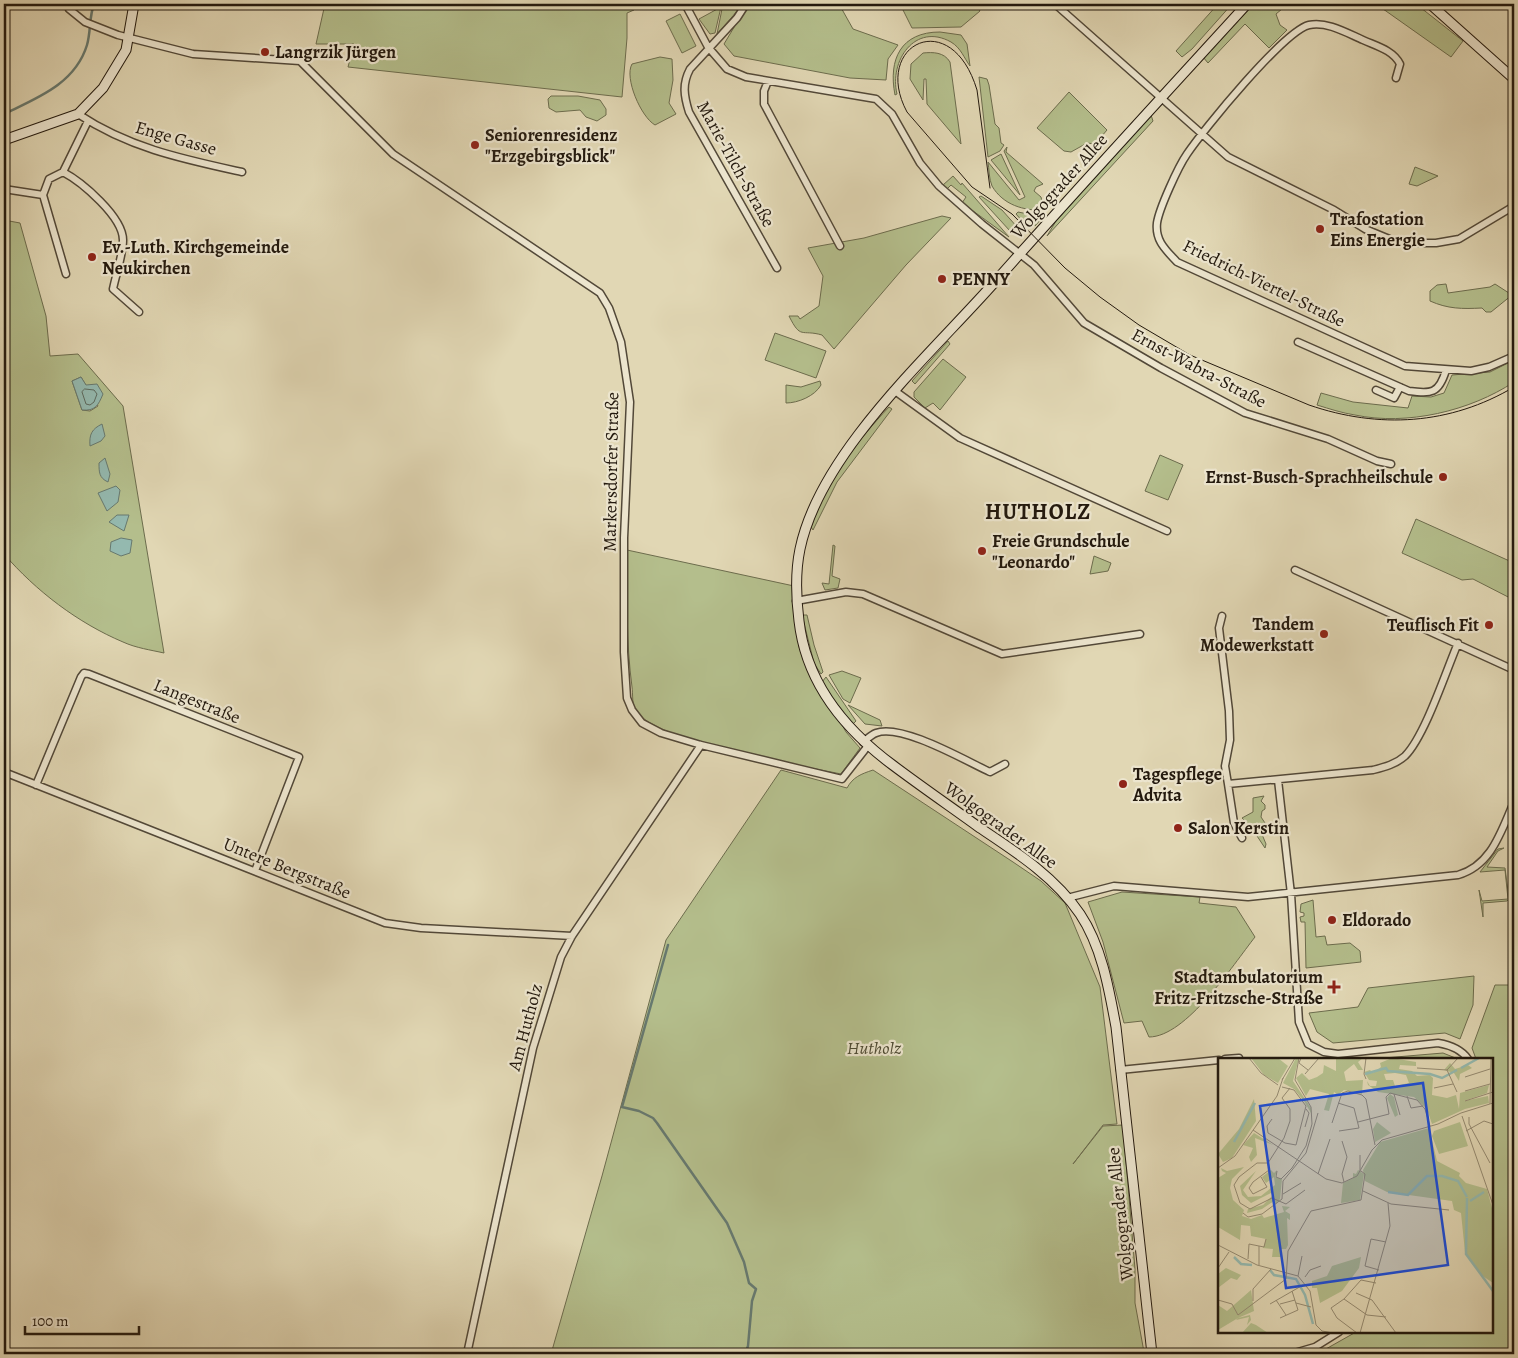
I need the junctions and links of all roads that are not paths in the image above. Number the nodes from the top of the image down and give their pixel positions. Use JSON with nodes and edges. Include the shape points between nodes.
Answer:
{"nodes":[{"id":1,"x":68,"y":4,"type":"edge"},
{"id":2,"x":134,"y":4,"type":"edge"},
{"id":3,"x":685,"y":4,"type":"edge"},
{"id":4,"x":746,"y":4,"type":"edge"},
{"id":5,"x":1055,"y":4,"type":"edge"},
{"id":6,"x":1247,"y":4,"type":"edge"},
{"id":7,"x":1430,"y":4,"type":"edge"},
{"id":8,"x":128,"y":39,"type":"junction"},
{"id":9,"x":708,"y":47,"type":"junction"},
{"id":10,"x":1396,"y":78,"type":"dead end"},
{"id":11,"x":1514,"y":79,"type":"edge"},
{"id":12,"x":768,"y":81,"type":"junction"},
{"id":13,"x":1161,"y":97,"type":"junction"},
{"id":14,"x":78,"y":114,"type":"junction"},
{"id":15,"x":88,"y":121,"type":"junction"},
{"id":16,"x":1202,"y":133,"type":"junction"},
{"id":17,"x":4,"y":140,"type":"edge"},
{"id":18,"x":63,"y":172,"type":"junction"},
{"id":19,"x":242,"y":172,"type":"dead end"},
{"id":20,"x":4,"y":188,"type":"edge"},
{"id":21,"x":43,"y":195,"type":"junction"},
{"id":22,"x":1512,"y":208,"type":"edge"},
{"id":23,"x":840,"y":246,"type":"dead end"},
{"id":24,"x":1020,"y":254,"type":"junction"},
{"id":25,"x":776,"y":268,"type":"dead end"},
{"id":26,"x":66,"y":274,"type":"dead end"},
{"id":27,"x":138,"y":312,"type":"dead end"},
{"id":28,"x":1298,"y":342,"type":"dead end"},
{"id":29,"x":1514,"y":356,"type":"edge"},
{"id":30,"x":1446,"y":370,"type":"junction"},
{"id":31,"x":1400,"y":388,"type":"junction"},
{"id":32,"x":1376,"y":390,"type":"dead end"},
{"id":33,"x":895,"y":391,"type":"junction"},
{"id":34,"x":1392,"y":464,"type":"dead end"},
{"id":35,"x":1167,"y":531,"type":"dead end"},
{"id":36,"x":1295,"y":570,"type":"dead end"},
{"id":37,"x":796,"y":601,"type":"junction"},
{"id":38,"x":1222,"y":616,"type":"dead end"},
{"id":39,"x":1140,"y":634,"type":"dead end"},
{"id":40,"x":1458,"y":643,"type":"junction"},
{"id":41,"x":1514,"y":670,"type":"edge"},
{"id":42,"x":865,"y":744,"type":"junction"},
{"id":43,"x":700,"y":746,"type":"junction"},
{"id":44,"x":1005,"y":764,"type":"dead end"},
{"id":45,"x":4,"y":772,"type":"edge"},
{"id":46,"x":1278,"y":780,"type":"junction"},
{"id":47,"x":1228,"y":784,"type":"junction"},
{"id":48,"x":36,"y":785,"type":"junction"},
{"id":49,"x":1514,"y":802,"type":"edge"},
{"id":50,"x":1242,"y":838,"type":"dead end"},
{"id":51,"x":255,"y":871,"type":"junction"},
{"id":52,"x":1291,"y":894,"type":"junction"},
{"id":53,"x":1068,"y":898,"type":"junction"},
{"id":54,"x":572,"y":936,"type":"junction"},
{"id":55,"x":1467,"y":1058,"type":"edge"},
{"id":56,"x":1218,"y":1060,"type":"edge"},
{"id":57,"x":1120,"y":1070,"type":"junction"},
{"id":58,"x":1335,"y":1333,"type":"edge"},
{"id":59,"x":467,"y":1354,"type":"edge"},
{"id":60,"x":1152,"y":1354,"type":"edge"},
{"id":61,"x":1291,"y":1354,"type":"edge"}],
"edges":[{"from":1,"to":8,"type":"street","via":[[69,9],[85,22]]},
{"from":2,"to":8,"type":"main road"},
{"from":3,"to":9,"type":"street"},
{"from":4,"to":9,"type":"street","name":"Marie-Tilch-Straße","via":[[737,18]]},
{"from":5,"to":13,"type":"street"},
{"from":6,"to":13,"type":"main road","name":"Wolgograder Allee"},
{"from":7,"to":11,"type":"main road"},
{"from":8,"to":14,"type":"main road","via":[[120,64]]},
{"from":8,"to":43,"type":"street","name":"Markersdorfer Straße","via":[[193,54],[300,60],[393,154],[600,293],[621,342],[630,402],[624,538],[624,652],[628,698],[635,716],[642,722],[661,733]]},
{"from":9,"to":12,"type":"street","via":[[727,68],[746,77]]},
{"from":9,"to":25,"type":"street","name":"Marie-Tilch-Straße","via":[[686,78],[685,99],[689,112]]},
{"from":10,"to":16,"type":"street","name":"Friedrich-Viertel-Straße","via":[[1400,64],[1394,54],[1330,26],[1309,25],[1292,34],[1271,54]]},
{"from":12,"to":23,"type":"street","via":[[764,104]]},
{"from":12,"to":24,"type":"street","via":[[876,99],[892,114],[920,163],[939,186]]},
{"from":13,"to":16,"type":"street"},
{"from":13,"to":24,"type":"main road","name":"Wolgograder Allee"},
{"from":14,"to":15,"type":"street","name":"Enge Gasse"},
{"from":14,"to":17,"type":"main road"},
{"from":15,"to":18,"type":"street"},
{"from":15,"to":19,"type":"street","name":"Enge Gasse","via":[[145,148]]},
{"from":16,"to":22,"type":"street","via":[[1228,157],[1365,229],[1399,243],[1459,239]]},
{"from":16,"to":30,"type":"street","name":"Friedrich-Viertel-Straße","via":[[1186,155],[1159,214],[1160,244],[1177,262],[1405,366]]},
{"from":18,"to":21,"type":"street","via":[[49,180]]},
{"from":18,"to":27,"type":"street","via":[[76,179],[118,221],[123,239],[113,289]]},
{"from":20,"to":21,"type":"street"},
{"from":21,"to":26,"type":"street"},
{"from":24,"to":33,"type":"main road","name":"Wolgograder Allee"},
{"from":24,"to":34,"type":"street","name":"Ernst-Wabra-Straße","via":[[1034,265],[1084,323],[1161,368],[1245,413],[1328,439],[1377,461]]},
{"from":28,"to":31,"type":"street"},
{"from":29,"to":30,"type":"street","name":"Friedrich-Viertel-Straße","via":[[1480,369]]},
{"from":30,"to":31,"type":"street","via":[[1442,384],[1428,394]]},
{"from":31,"to":32,"type":"street","via":[[1394,398]]},
{"from":33,"to":35,"type":"street","via":[[960,438]]},
{"from":33,"to":37,"type":"main road","name":"Wolgograder Allee","via":[[841,457],[821,489],[800,550]]},
{"from":36,"to":40,"type":"street"},
{"from":37,"to":39,"type":"street","via":[[846,592],[863,594],[1002,654]]},
{"from":37,"to":42,"type":"main road","name":"Wolgograder Allee","via":[[801,639],[813,674],[835,712]]},
{"from":38,"to":47,"type":"street","via":[[1219,628],[1229,710],[1230,740],[1225,766]]},
{"from":40,"to":41,"type":"street"},
{"from":40,"to":46,"type":"street","via":[[1418,739],[1404,757],[1373,770]]},
{"from":42,"to":43,"type":"street","name":"Markersdorfer Straße","via":[[842,779]]},
{"from":42,"to":44,"type":"street","name":"Wolgograder Allee","via":[[876,732],[893,732],[922,741],[990,772]]},
{"from":42,"to":53,"type":"main road","name":"Wolgograder Allee","via":[[1032,864]]},
{"from":43,"to":54,"type":"street","name":"Am Hutholz"},
{"from":45,"to":48,"type":"street","name":"Untere Bergstraße"},
{"from":46,"to":47,"type":"street"},
{"from":46,"to":52,"type":"street"},
{"from":47,"to":50,"type":"street","via":[[1234,823]]},
{"from":48,"to":51,"type":"street","name":"Untere Bergstraße"},
{"from":48,"to":51,"type":"street","name":"Langestraße","via":[[81,677],[84,673],[89,674],[300,758]]},
{"from":49,"to":52,"type":"street","via":[[1495,846],[1478,866],[1467,872]]},
{"from":51,"to":54,"type":"street","name":"Untere Bergstraße","via":[[385,923]]},
{"from":52,"to":53,"type":"street","via":[[1231,897],[1114,886]]},
{"from":52,"to":55,"type":"street","via":[[1299,1022],[1308,1044],[1324,1052],[1338,1054],[1438,1043],[1450,1045]]},
{"from":53,"to":57,"type":"main road","name":"Wolgograder Allee","via":[[1082,916],[1101,960],[1116,1027]]},
{"from":54,"to":59,"type":"street","name":"Am Hutholz","via":[[561,957],[533,1048]]},
{"from":56,"to":57,"type":"street"},
{"from":57,"to":60,"type":"main road","name":"Wolgograder Allee"},
{"from":58,"to":61,"type":"street","via":[[1314,1347]]}]}
